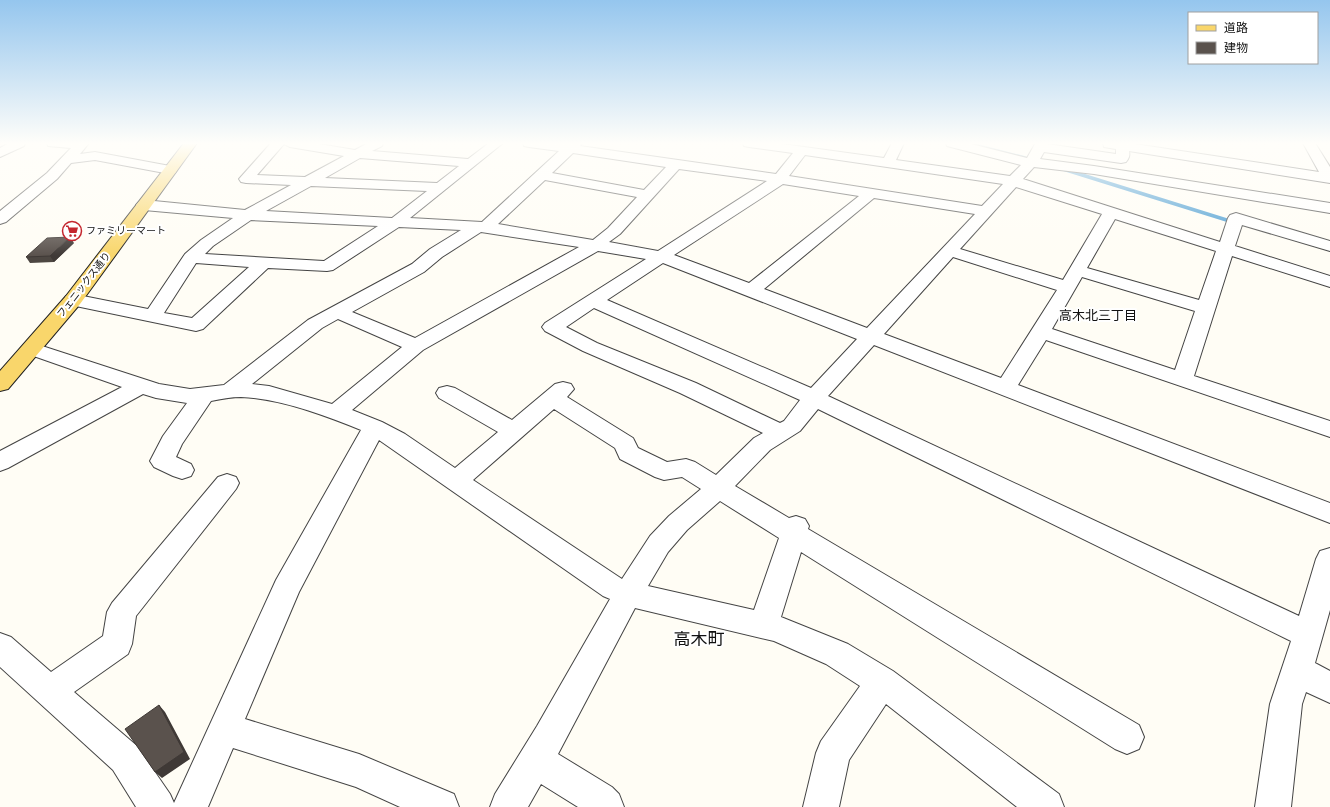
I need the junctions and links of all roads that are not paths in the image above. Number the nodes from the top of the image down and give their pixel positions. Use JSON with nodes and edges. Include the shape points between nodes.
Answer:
{"nodes":[{"id":1,"x":46,"y":181,"type":"edge"},
{"id":2,"x":162,"y":181,"type":"edge"},
{"id":3,"x":280,"y":181,"type":"edge"},
{"id":4,"x":449,"y":181,"type":"edge"},
{"id":5,"x":535,"y":181,"type":"edge"},
{"id":6,"x":572,"y":181,"type":"edge"},
{"id":7,"x":660,"y":181,"type":"edge"},
{"id":8,"x":776,"y":181,"type":"edge"},
{"id":9,"x":796,"y":181,"type":"edge"},
{"id":10,"x":1013,"y":181,"type":"joint"},
{"id":11,"x":1160,"y":181,"type":"edge"},
{"id":12,"x":308,"y":182,"type":"junction"},
{"id":13,"x":441,"y":187,"type":"junction"},
{"id":14,"x":871,"y":193,"type":"junction"},
{"id":15,"x":647,"y":195,"type":"junction"},
{"id":16,"x":144,"y":205,"type":"junction"},
{"id":17,"x":1330,"y":208,"type":"edge"},
{"id":18,"x":986,"y":211,"type":"junction"},
{"id":19,"x":1111,"y":212,"type":"junction"},
{"id":20,"x":248,"y":215,"type":"junction"},
{"id":21,"x":1,"y":216,"type":"edge"},
{"id":22,"x":396,"y":222,"type":"junction"},
{"id":23,"x":483,"y":226,"type":"junction"},
{"id":24,"x":596,"y":245,"type":"junction"},
{"id":25,"x":1330,"y":246,"type":"edge"},
{"id":26,"x":1225,"y":248,"type":"junction"},
{"id":27,"x":950,"y":250,"type":"junction"},
{"id":28,"x":661,"y":256,"type":"junction"},
{"id":29,"x":191,"y":258,"type":"junction"},
{"id":30,"x":264,"y":262,"type":"junction"},
{"id":31,"x":1077,"y":270,"type":"junction"},
{"id":32,"x":1330,"y":282,"type":"edge"},
{"id":33,"x":1067,"y":288,"type":"junction"},
{"id":34,"x":750,"y":291,"type":"junction"},
{"id":35,"x":73,"y":300,"type":"junction"},
{"id":36,"x":592,"y":300,"type":"junction"},
{"id":37,"x":1206,"y":308,"type":"junction"},
{"id":38,"x":337,"y":312,"type":"junction"},
{"id":39,"x":152,"y":317,"type":"junction"},
{"id":40,"x":1041,"y":332,"type":"junction"},
{"id":41,"x":871,"y":337,"type":"junction"},
{"id":42,"x":416,"y":346,"type":"junction"},
{"id":43,"x":32,"y":349,"type":"junction"},
{"id":44,"x":1182,"y":379,"type":"junction"},
{"id":45,"x":2,"y":385,"type":"edge"},
{"id":46,"x":141,"y":386,"type":"junction"},
{"id":47,"x":1005,"y":389,"type":"junction"},
{"id":48,"x":230,"y":391,"type":"junction"},
{"id":49,"x":447,"y":393,"type":"dead end"},
{"id":50,"x":204,"y":394,"type":"junction"},
{"id":51,"x":814,"y":398,"type":"junction"},
{"id":52,"x":336,"y":412,"type":"junction"},
{"id":53,"x":374,"y":427,"type":"junction"},
{"id":54,"x":1330,"y":429,"type":"edge"},
{"id":55,"x":514,"y":431,"type":"junction"},
{"id":56,"x":780,"y":432,"type":"junction"},
{"id":57,"x":0,"y":462,"type":"edge"},
{"id":58,"x":182,"y":470,"type":"dead end"},
{"id":59,"x":456,"y":481,"type":"junction"},
{"id":60,"x":227,"y":484,"type":"dead end"},
{"id":61,"x":718,"y":488,"type":"junction"},
{"id":62,"x":1330,"y":513,"type":"edge"},
{"id":63,"x":794,"y":529,"type":"junction"},
{"id":64,"x":1330,"y":559,"type":"edge"},
{"id":65,"x":628,"y":594,"type":"junction"},
{"id":66,"x":763,"y":626,"type":"junction"},
{"id":67,"x":1308,"y":635,"type":"junction"},
{"id":68,"x":0,"y":647,"type":"edge"},
{"id":69,"x":1298,"y":670,"type":"junction"},
{"id":70,"x":882,"y":682,"type":"junction"},
{"id":71,"x":1330,"y":688,"type":"edge"},
{"id":72,"x":49,"y":691,"type":"junction"},
{"id":73,"x":224,"y":729,"type":"junction"},
{"id":74,"x":1126,"y":737,"type":"dead end"},
{"id":75,"x":536,"y":760,"type":"junction"},
{"id":76,"x":157,"y":807,"type":"edge"},
{"id":77,"x":190,"y":807,"type":"edge"},
{"id":78,"x":441,"y":807,"type":"edge"},
{"id":79,"x":508,"y":807,"type":"edge"},
{"id":80,"x":606,"y":807,"type":"edge"},
{"id":81,"x":821,"y":807,"type":"edge"},
{"id":82,"x":1046,"y":807,"type":"edge"},
{"id":83,"x":1273,"y":807,"type":"edge"}],
"edges":[{"from":1,"to":21,"type":"street"},
{"from":2,"to":16,"type":"main road","name":"フェニックス通り"},
{"from":3,"to":12,"type":"street"},
{"from":4,"to":13,"type":"street"},
{"from":5,"to":23,"type":"street"},
{"from":6,"to":15,"type":"street"},
{"from":7,"to":15,"type":"street"},
{"from":8,"to":28,"type":"street"},
{"from":9,"to":14,"type":"street"},
{"from":10,"to":18,"type":"street"},
{"from":10,"to":19,"type":"street"},
{"from":11,"to":17,"type":"street"},
{"from":12,"to":13,"type":"street"},
{"from":12,"to":20,"type":"street"},
{"from":13,"to":22,"type":"street"},
{"from":14,"to":18,"type":"street"},
{"from":14,"to":34,"type":"street"},
{"from":15,"to":24,"type":"street","via":[[614,231]]},
{"from":16,"to":20,"type":"street"},
{"from":16,"to":35,"type":"main road","name":"フェニックス通り"},
{"from":18,"to":27,"type":"street"},
{"from":19,"to":26,"type":"street"},
{"from":19,"to":31,"type":"street"},
{"from":20,"to":22,"type":"street"},
{"from":20,"to":29,"type":"street","via":[[207,243]]},
{"from":22,"to":23,"type":"street"},
{"from":22,"to":30,"type":"street","via":[[327,266]]},
{"from":23,"to":24,"type":"street"},
{"from":23,"to":38,"type":"street","via":[[436,253],[418,268]]},
{"from":24,"to":28,"type":"street"},
{"from":24,"to":42,"type":"street"},
{"from":25,"to":26,"type":"street","via":[[1236,218]]},
{"from":26,"to":32,"type":"street"},
{"from":26,"to":37,"type":"street"},
{"from":27,"to":33,"type":"street"},
{"from":27,"to":41,"type":"street"},
{"from":28,"to":34,"type":"street"},
{"from":28,"to":36,"type":"street"},
{"from":29,"to":30,"type":"street"},
{"from":29,"to":39,"type":"street"},
{"from":30,"to":39,"type":"street","via":[[196,326]]},
{"from":31,"to":33,"type":"street"},
{"from":31,"to":37,"type":"street"},
{"from":33,"to":40,"type":"street"},
{"from":34,"to":41,"type":"street"},
{"from":35,"to":39,"type":"street"},
{"from":35,"to":43,"type":"main road","name":"フェニックス通り"},
{"from":36,"to":51,"type":"street"},
{"from":36,"to":56,"type":"street","via":[[552,327],[590,347],[688,388]]},
{"from":37,"to":44,"type":"street"},
{"from":38,"to":42,"type":"street"},
{"from":38,"to":48,"type":"street","via":[[315,324]]},
{"from":40,"to":44,"type":"street"},
{"from":40,"to":47,"type":"street"},
{"from":41,"to":47,"type":"street"},
{"from":41,"to":51,"type":"street"},
{"from":42,"to":52,"type":"street"},
{"from":43,"to":45,"type":"main road","name":"フェニックス通り"},
{"from":43,"to":46,"type":"street"},
{"from":44,"to":54,"type":"street"},
{"from":46,"to":50,"type":"street","via":[[190,396]]},
{"from":46,"to":57,"type":"street"},
{"from":47,"to":62,"type":"street"},
{"from":48,"to":50,"type":"street"},
{"from":48,"to":52,"type":"street","via":[[269,393]]},
{"from":49,"to":55,"type":"street"},
{"from":50,"to":58,"type":"street","via":[[171,442],[162,461]]},
{"from":51,"to":56,"type":"street","via":[[792,426]]},
{"from":51,"to":67,"type":"street"},
{"from":52,"to":53,"type":"street"},
{"from":53,"to":59,"type":"street"},
{"from":53,"to":73,"type":"street","via":[[286,589]]},
{"from":55,"to":59,"type":"street"},
{"from":55,"to":61,"type":"street","via":[[559,393],[626,444],[628,452],[664,471],[686,468]]},
{"from":56,"to":61,"type":"street","via":[[762,444]]},
{"from":59,"to":65,"type":"street","via":[[613,588]]},
{"from":60,"to":72,"type":"street","via":[[122,612],[116,644]]},
{"from":61,"to":63,"type":"street"},
{"from":61,"to":65,"type":"street","via":[[678,523],[659,544]]},
{"from":63,"to":66,"type":"street"},
{"from":63,"to":74,"type":"street"},
{"from":64,"to":67,"type":"street"},
{"from":65,"to":66,"type":"street"},
{"from":65,"to":75,"type":"street"},
{"from":66,"to":70,"type":"street","via":[[778,629],[837,654]]},
{"from":67,"to":69,"type":"street"},
{"from":68,"to":72,"type":"street"},
{"from":69,"to":71,"type":"street"},
{"from":69,"to":83,"type":"street","via":[[1286,704]]},
{"from":70,"to":81,"type":"street","via":[[834,753]]},
{"from":70,"to":82,"type":"street"},
{"from":72,"to":76,"type":"street","via":[[124,758]]},
{"from":73,"to":77,"type":"street"},
{"from":73,"to":78,"type":"street","via":[[359,770]]},
{"from":75,"to":79,"type":"street"},
{"from":75,"to":80,"type":"street"}]}
